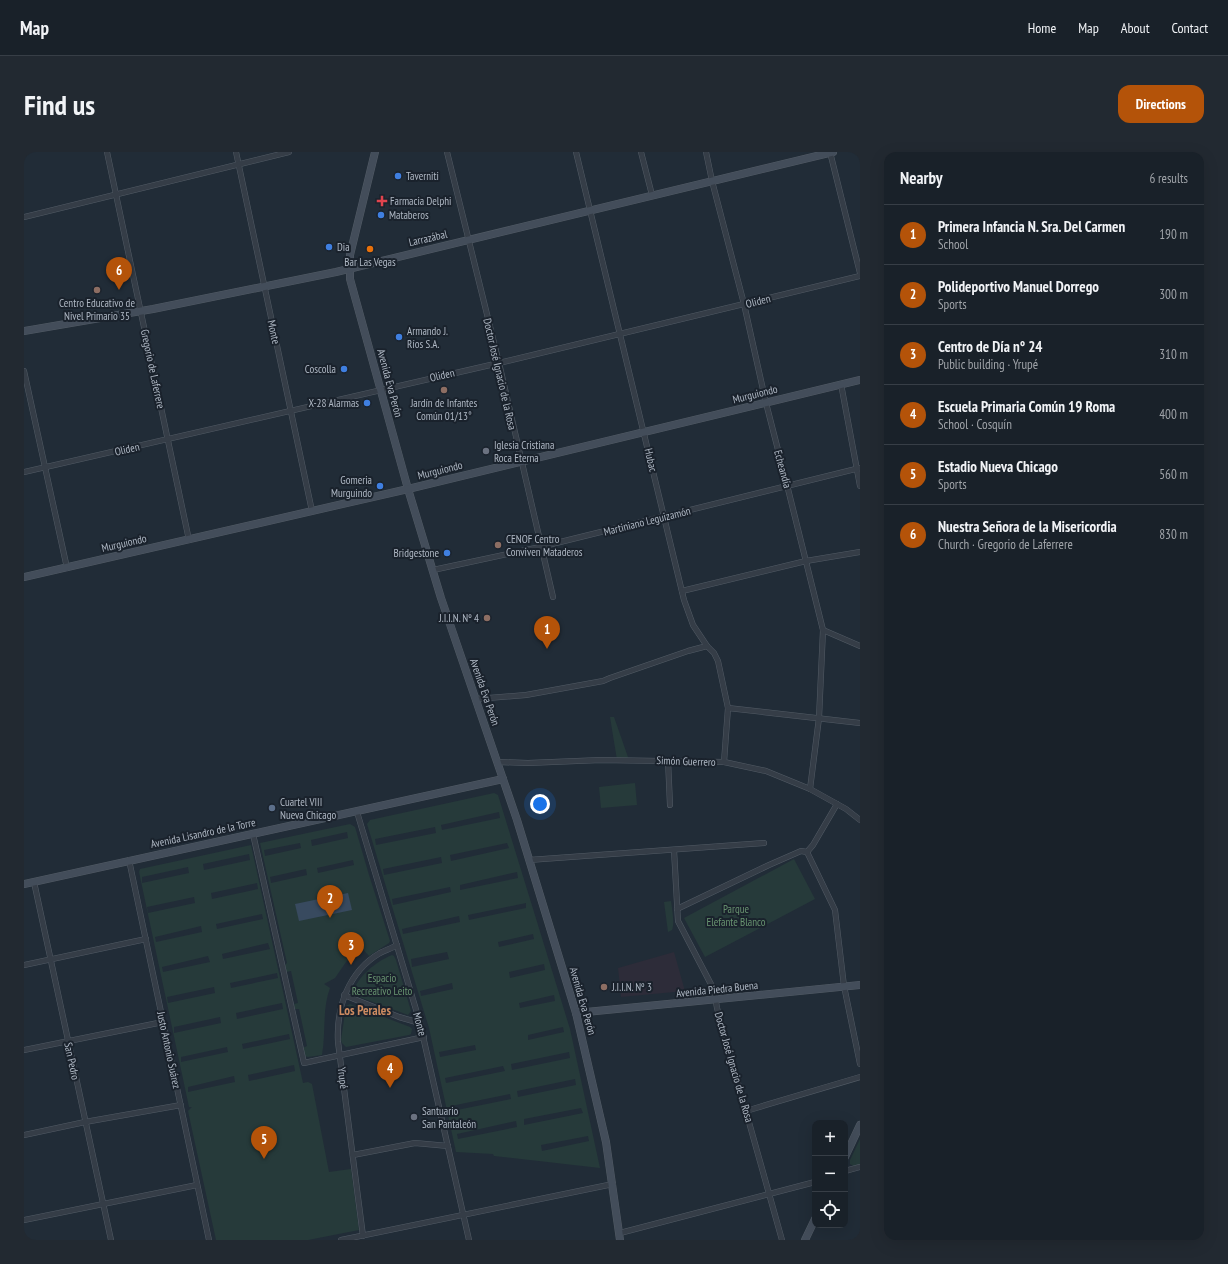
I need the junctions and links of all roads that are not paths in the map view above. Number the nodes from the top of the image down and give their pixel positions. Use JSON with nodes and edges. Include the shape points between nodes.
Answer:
{"nodes":[{"id":1,"x":107,"y":152,"type":"edge"},
{"id":2,"x":236,"y":152,"type":"edge"},
{"id":3,"x":289,"y":152,"type":"edge"},
{"id":4,"x":375,"y":152,"type":"edge"},
{"id":5,"x":447,"y":152,"type":"edge"},
{"id":6,"x":576,"y":152,"type":"edge"},
{"id":7,"x":641,"y":152,"type":"edge"},
{"id":8,"x":706,"y":152,"type":"edge"},
{"id":9,"x":831,"y":152,"type":"edge"},
{"id":10,"x":239,"y":164,"type":"junction"},
{"id":11,"x":712,"y":181,"type":"junction"},
{"id":12,"x":116,"y":194,"type":"junction"},
{"id":13,"x":652,"y":195,"type":"junction"},
{"id":14,"x":589,"y":210,"type":"junction"},
{"id":15,"x":24,"y":217,"type":"edge"},
{"id":16,"x":468,"y":240,"type":"junction"},
{"id":17,"x":349,"y":268,"type":"junction"},
{"id":18,"x":860,"y":273,"type":"edge"},
{"id":19,"x":860,"y":276,"type":"edge"},
{"id":20,"x":264,"y":287,"type":"junction"},
{"id":21,"x":744,"y":304,"type":"junction"},
{"id":22,"x":140,"y":311,"type":"junction"},
{"id":23,"x":24,"y":331,"type":"edge"},
{"id":24,"x":620,"y":333,"type":"junction"},
{"id":25,"x":499,"y":363,"type":"junction"},
{"id":26,"x":24,"y":371,"type":"edge"},
{"id":27,"x":860,"y":380,"type":"edge"},
{"id":28,"x":841,"y":384,"type":"junction"},
{"id":29,"x":380,"y":389,"type":"junction"},
{"id":30,"x":766,"y":403,"type":"junction"},
{"id":31,"x":291,"y":411,"type":"junction"},
{"id":32,"x":644,"y":432,"type":"junction"},
{"id":33,"x":168,"y":440,"type":"junction"},
{"id":34,"x":520,"y":462,"type":"junction"},
{"id":35,"x":45,"y":467,"type":"junction"},
{"id":36,"x":858,"y":468,"type":"edge"},
{"id":37,"x":24,"y":472,"type":"edge"},
{"id":38,"x":788,"y":485,"type":"junction"},
{"id":39,"x":860,"y":486,"type":"edge"},
{"id":40,"x":408,"y":489,"type":"junction"},
{"id":41,"x":312,"y":511,"type":"junction"},
{"id":42,"x":664,"y":517,"type":"junction"},
{"id":43,"x":189,"y":540,"type":"junction"},
{"id":44,"x":540,"y":547,"type":"junction"},
{"id":45,"x":860,"y":552,"type":"edge"},
{"id":46,"x":806,"y":561,"type":"junction"},
{"id":47,"x":67,"y":568,"type":"junction"},
{"id":48,"x":433,"y":570,"type":"junction"},
{"id":49,"x":24,"y":577,"type":"edge"},
{"id":50,"x":682,"y":591,"type":"junction"},
{"id":51,"x":553,"y":597,"type":"dead end"},
{"id":52,"x":823,"y":630,"type":"junction"},
{"id":53,"x":708,"y":646,"type":"junction"},
{"id":54,"x":860,"y":646,"type":"edge"},
{"id":55,"x":476,"y":699,"type":"junction"},
{"id":56,"x":728,"y":708,"type":"junction"},
{"id":57,"x":819,"y":718,"type":"junction"},
{"id":58,"x":860,"y":723,"type":"edge"},
{"id":59,"x":668,"y":760,"type":"junction"},
{"id":60,"x":498,"y":762,"type":"junction"},
{"id":61,"x":724,"y":762,"type":"junction"},
{"id":62,"x":503,"y":780,"type":"junction"},
{"id":63,"x":810,"y":789,"type":"junction"},
{"id":64,"x":837,"y":804,"type":"junction"},
{"id":65,"x":670,"y":805,"type":"dead end"},
{"id":66,"x":357,"y":812,"type":"junction"},
{"id":67,"x":860,"y":820,"type":"edge"},
{"id":68,"x":253,"y":834,"type":"junction"},
{"id":69,"x":764,"y":843,"type":"dead end"},
{"id":70,"x":674,"y":850,"type":"junction"},
{"id":71,"x":807,"y":852,"type":"junction"},
{"id":72,"x":129,"y":860,"type":"junction"},
{"id":73,"x":529,"y":860,"type":"junction"},
{"id":74,"x":34,"y":882,"type":"junction"},
{"id":75,"x":24,"y":884,"type":"edge"},
{"id":76,"x":677,"y":909,"type":"junction"},
{"id":77,"x":146,"y":939,"type":"junction"},
{"id":78,"x":397,"y":945,"type":"junction"},
{"id":79,"x":50,"y":960,"type":"junction"},
{"id":80,"x":24,"y":965,"type":"edge"},
{"id":81,"x":860,"y":985,"type":"edge"},
{"id":82,"x":844,"y":986,"type":"junction"},
{"id":83,"x":344,"y":995,"type":"junction"},
{"id":84,"x":716,"y":999,"type":"junction"},
{"id":85,"x":576,"y":1013,"type":"junction"},
{"id":86,"x":163,"y":1022,"type":"junction"},
{"id":87,"x":420,"y":1023,"type":"junction"},
{"id":88,"x":424,"y":1037,"type":"junction"},
{"id":89,"x":68,"y":1041,"type":"junction"},
{"id":90,"x":24,"y":1050,"type":"edge"},
{"id":91,"x":340,"y":1055,"type":"junction"},
{"id":92,"x":860,"y":1064,"type":"edge"},
{"id":93,"x":860,"y":1076,"type":"edge"},
{"id":94,"x":181,"y":1105,"type":"junction"},
{"id":95,"x":746,"y":1111,"type":"junction"},
{"id":96,"x":85,"y":1122,"type":"junction"},
{"id":97,"x":860,"y":1125,"type":"edge"},
{"id":98,"x":24,"y":1135,"type":"edge"},
{"id":99,"x":448,"y":1146,"type":"junction"},
{"id":100,"x":353,"y":1155,"type":"junction"},
{"id":101,"x":845,"y":1156,"type":"edge"},
{"id":102,"x":860,"y":1167,"type":"edge"},
{"id":103,"x":848,"y":1170,"type":"edge"},
{"id":104,"x":812,"y":1183,"type":"edge"},
{"id":105,"x":612,"y":1184,"type":"junction"},
{"id":106,"x":197,"y":1185,"type":"junction"},
{"id":107,"x":769,"y":1194,"type":"junction"},
{"id":108,"x":102,"y":1204,"type":"junction"},
{"id":109,"x":463,"y":1215,"type":"junction"},
{"id":110,"x":24,"y":1220,"type":"edge"},
{"id":111,"x":812,"y":1226,"type":"edge"},
{"id":112,"x":364,"y":1236,"type":"junction"},
{"id":113,"x":620,"y":1237,"type":"edge"},
{"id":114,"x":111,"y":1240,"type":"edge"},
{"id":115,"x":209,"y":1240,"type":"edge"},
{"id":116,"x":342,"y":1240,"type":"edge"},
{"id":117,"x":469,"y":1240,"type":"edge"},
{"id":118,"x":782,"y":1240,"type":"edge"},
{"id":119,"x":805,"y":1240,"type":"edge"}],
"edges":[{"from":1,"to":12,"type":"street","name":"Gregorio de Laferrere"},
{"from":2,"to":10,"type":"street","name":"Monte"},
{"from":3,"to":10,"type":"street"},
{"from":4,"to":17,"type":"main road","name":"Avenida Eva Perón"},
{"from":5,"to":16,"type":"street","name":"Doctor José Ignacio de la Rosa"},
{"from":6,"to":14,"type":"street","name":"Hubac"},
{"from":7,"to":13,"type":"street"},
{"from":8,"to":11,"type":"street","name":"Echeandía"},
{"from":9,"to":11,"type":"main road","name":"Larrazábal"},
{"from":9,"to":18,"type":"street"},
{"from":10,"to":12,"type":"street"},
{"from":10,"to":20,"type":"street","name":"Monte"},
{"from":11,"to":13,"type":"main road","name":"Larrazábal"},
{"from":11,"to":21,"type":"street","name":"Echeandía"},
{"from":12,"to":15,"type":"street"},
{"from":12,"to":22,"type":"street","name":"Gregorio de Laferrere"},
{"from":13,"to":14,"type":"main road","name":"Larrazábal"},
{"from":14,"to":16,"type":"main road","name":"Larrazábal"},
{"from":14,"to":24,"type":"street","name":"Hubac"},
{"from":16,"to":17,"type":"main road","name":"Larrazábal"},
{"from":16,"to":25,"type":"street","name":"Doctor José Ignacio de la Rosa"},
{"from":17,"to":20,"type":"main road","name":"Larrazábal"},
{"from":17,"to":29,"type":"main road","name":"Avenida Eva Perón"},
{"from":19,"to":21,"type":"street","name":"Oliden"},
{"from":20,"to":22,"type":"main road","name":"Larrazábal"},
{"from":20,"to":31,"type":"street","name":"Monte"},
{"from":21,"to":24,"type":"street","name":"Oliden"},
{"from":21,"to":30,"type":"street","name":"Echeandía"},
{"from":22,"to":23,"type":"main road","name":"Larrazábal"},
{"from":22,"to":33,"type":"street","name":"Gregorio de Laferrere"},
{"from":24,"to":25,"type":"street","name":"Oliden"},
{"from":24,"to":32,"type":"street","name":"Hubac"},
{"from":25,"to":29,"type":"street","name":"Oliden"},
{"from":25,"to":34,"type":"street","name":"Doctor José Ignacio de la Rosa"},
{"from":26,"to":35,"type":"street"},
{"from":27,"to":28,"type":"main road","name":"Murguiondo"},
{"from":28,"to":30,"type":"main road","name":"Murguiondo"},
{"from":28,"to":36,"type":"street"},
{"from":29,"to":31,"type":"street","name":"Oliden"},
{"from":29,"to":40,"type":"main road","name":"Avenida Eva Perón"},
{"from":30,"to":32,"type":"main road","name":"Murguiondo"},
{"from":30,"to":38,"type":"street","name":"Echeandía"},
{"from":31,"to":33,"type":"street","name":"Oliden"},
{"from":31,"to":41,"type":"street","name":"Monte"},
{"from":32,"to":34,"type":"main road","name":"Murguiondo"},
{"from":32,"to":42,"type":"street","name":"Hubac"},
{"from":33,"to":35,"type":"street","name":"Oliden"},
{"from":33,"to":43,"type":"street","name":"Gregorio de Laferrere"},
{"from":34,"to":40,"type":"main road","name":"Murguiondo"},
{"from":34,"to":44,"type":"street","name":"Doctor José Ignacio de la Rosa"},
{"from":35,"to":37,"type":"street","name":"Oliden"},
{"from":35,"to":47,"type":"street"},
{"from":36,"to":38,"type":"street","name":"Martiniano Leguizamón"},
{"from":36,"to":39,"type":"street"},
{"from":38,"to":42,"type":"street","name":"Martiniano Leguizamón"},
{"from":38,"to":46,"type":"street","name":"Echeandía"},
{"from":40,"to":41,"type":"main road","name":"Murguiondo"},
{"from":40,"to":48,"type":"main road","name":"Avenida Eva Perón"},
{"from":41,"to":43,"type":"main road","name":"Murguiondo"},
{"from":42,"to":44,"type":"street","name":"Martiniano Leguizamón"},
{"from":42,"to":50,"type":"street","name":"Hubac"},
{"from":43,"to":47,"type":"main road","name":"Murguiondo"},
{"from":44,"to":48,"type":"street","name":"Martiniano Leguizamón"},
{"from":44,"to":51,"type":"street","name":"Doctor José Ignacio de la Rosa"},
{"from":45,"to":46,"type":"street"},
{"from":46,"to":50,"type":"street"},
{"from":46,"to":52,"type":"street","name":"Echeandía"},
{"from":47,"to":49,"type":"main road","name":"Murguiondo"},
{"from":48,"to":55,"type":"main road","name":"Avenida Eva Perón"},
{"from":50,"to":53,"type":"street","name":"Hubac","via":[[693,625]]},
{"from":52,"to":54,"type":"street"},
{"from":52,"to":57,"type":"street","name":"Echeandía"},
{"from":53,"to":55,"type":"street","via":[[604,681],[526,695]]},
{"from":53,"to":56,"type":"street","name":"Hubac","via":[[718,661]]},
{"from":55,"to":60,"type":"main road","name":"Avenida Eva Perón"},
{"from":56,"to":57,"type":"street"},
{"from":56,"to":61,"type":"street","name":"Hubac"},
{"from":57,"to":58,"type":"street"},
{"from":57,"to":63,"type":"street","name":"Echeandía"},
{"from":59,"to":60,"type":"street","name":"Simón Guerrero"},
{"from":59,"to":61,"type":"street","name":"Simón Guerrero"},
{"from":59,"to":65,"type":"street"},
{"from":60,"to":62,"type":"main road","name":"Avenida Eva Perón"},
{"from":61,"to":63,"type":"street","name":"Simón Guerrero","via":[[766,771]]},
{"from":62,"to":66,"type":"main road","name":"Avenida Lisandro de la Torre"},
{"from":62,"to":73,"type":"main road","name":"Avenida Eva Perón"},
{"from":63,"to":64,"type":"street","name":"Simón Guerrero"},
{"from":64,"to":67,"type":"street","name":"Simón Guerrero"},
{"from":64,"to":71,"type":"street"},
{"from":66,"to":68,"type":"main road","name":"Avenida Lisandro de la Torre"},
{"from":66,"to":78,"type":"street","name":"Monte"},
{"from":68,"to":72,"type":"main road","name":"Avenida Lisandro de la Torre"},
{"from":68,"to":91,"type":"street","via":[[304,1063]]},
{"from":69,"to":70,"type":"street"},
{"from":70,"to":73,"type":"street"},
{"from":70,"to":76,"type":"street","name":"Doctor José Ignacio de la Rosa"},
{"from":71,"to":76,"type":"street","via":[[800,851],[770,864]]},
{"from":71,"to":82,"type":"street","via":[[835,910]]},
{"from":72,"to":74,"type":"main road","name":"Avenida Lisandro de la Torre"},
{"from":72,"to":77,"type":"street","name":"Justo Antonio Suárez"},
{"from":73,"to":85,"type":"main road","name":"Avenida Eva Perón"},
{"from":74,"to":75,"type":"main road","name":"Avenida Lisandro de la Torre"},
{"from":74,"to":79,"type":"street","name":"San Pedro"},
{"from":76,"to":84,"type":"street","name":"Doctor José Ignacio de la Rosa","via":[[678,921],[714,990]]},
{"from":77,"to":79,"type":"street"},
{"from":77,"to":86,"type":"street","name":"Justo Antonio Suárez"},
{"from":78,"to":83,"type":"street","name":"Yrupé","via":[[380,953],[365,965]]},
{"from":78,"to":87,"type":"street","name":"Monte"},
{"from":79,"to":80,"type":"street"},
{"from":79,"to":89,"type":"street","name":"San Pedro"},
{"from":81,"to":82,"type":"main road","name":"Avenida Piedra Buena"},
{"from":82,"to":84,"type":"main road","name":"Avenida Piedra Buena"},
{"from":82,"to":92,"type":"street"},
{"from":83,"to":87,"type":"street"},
{"from":83,"to":91,"type":"street","name":"Yrupé","via":[[338,1025]]},
{"from":84,"to":85,"type":"main road","name":"Avenida Piedra Buena"},
{"from":84,"to":95,"type":"street","name":"Doctor José Ignacio de la Rosa"},
{"from":85,"to":105,"type":"main road","name":"Avenida Eva Perón","via":[[606,1142]]},
{"from":86,"to":89,"type":"street"},
{"from":86,"to":94,"type":"street","name":"Justo Antonio Suárez"},
{"from":87,"to":88,"type":"street","name":"Monte"},
{"from":88,"to":91,"type":"street"},
{"from":88,"to":99,"type":"street","name":"Monte"},
{"from":89,"to":90,"type":"street"},
{"from":89,"to":96,"type":"street","name":"San Pedro"},
{"from":91,"to":100,"type":"street","name":"Yrupé"},
{"from":93,"to":95,"type":"street"},
{"from":94,"to":96,"type":"street"},
{"from":94,"to":106,"type":"street","name":"Justo Antonio Suárez"},
{"from":95,"to":107,"type":"street","name":"Doctor José Ignacio de la Rosa"},
{"from":96,"to":98,"type":"street"},
{"from":96,"to":108,"type":"street","name":"San Pedro"},
{"from":97,"to":101,"type":"main road"},
{"from":99,"to":100,"type":"street","via":[[415,1143]]},
{"from":99,"to":109,"type":"street","name":"Monte"},
{"from":100,"to":112,"type":"street","name":"Yrupé"},
{"from":102,"to":103,"type":"street"},
{"from":104,"to":107,"type":"street"},
{"from":105,"to":109,"type":"street"},
{"from":105,"to":113,"type":"main road","name":"Avenida Eva Perón"},
{"from":106,"to":108,"type":"street"},
{"from":106,"to":115,"type":"street","name":"Justo Antonio Suárez"},
{"from":107,"to":113,"type":"street"},
{"from":107,"to":118,"type":"street","name":"Doctor José Ignacio de la Rosa"},
{"from":108,"to":110,"type":"street"},
{"from":108,"to":114,"type":"street","name":"San Pedro"},
{"from":109,"to":112,"type":"street"},
{"from":109,"to":117,"type":"street","name":"Monte"},
{"from":111,"to":119,"type":"main road"},
{"from":112,"to":116,"type":"street"}]}
